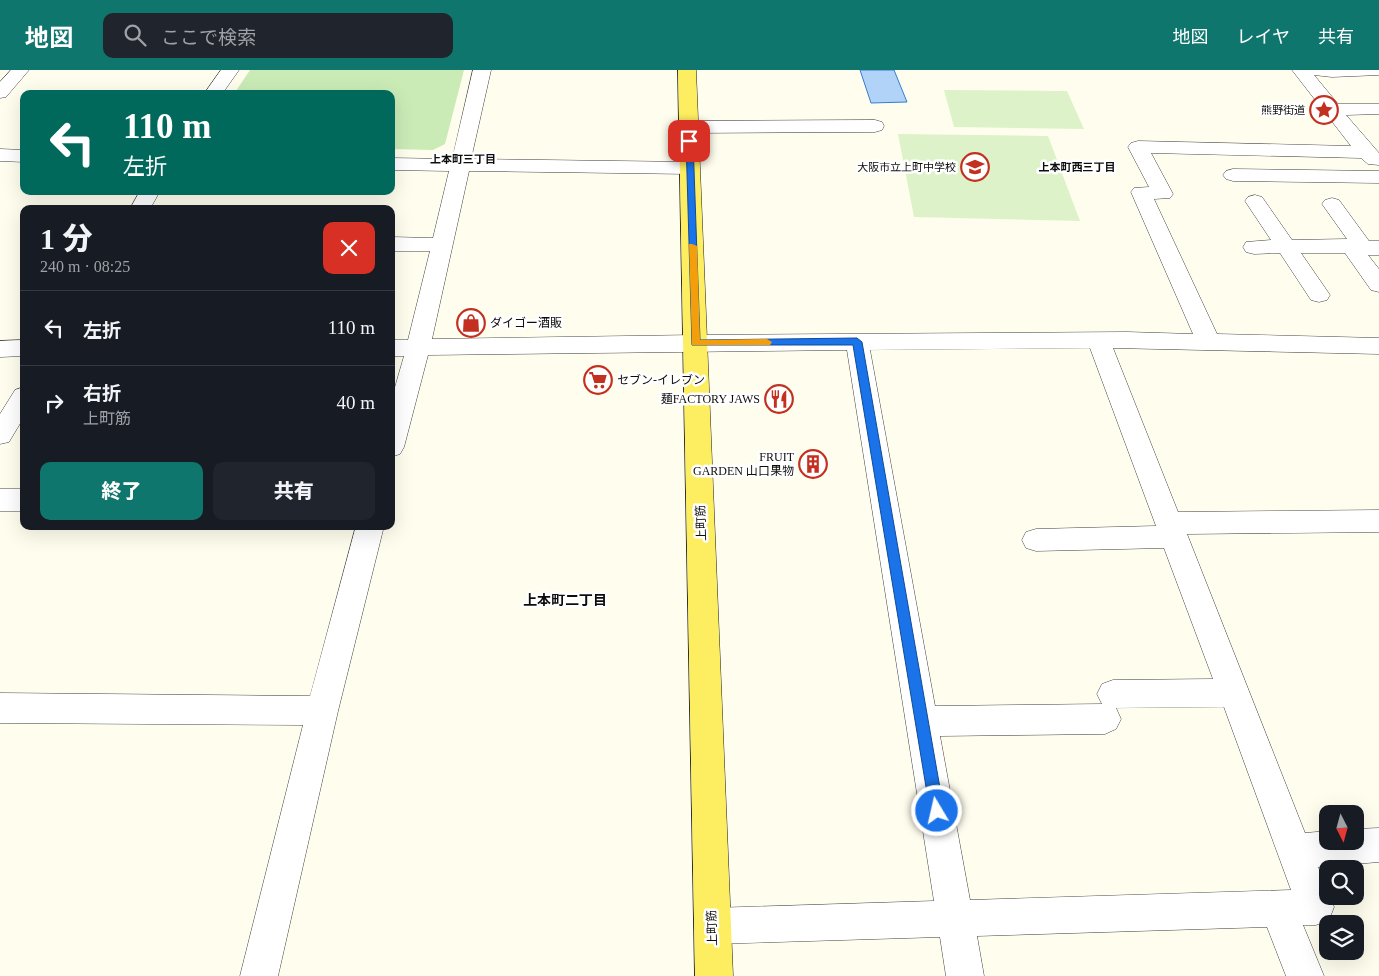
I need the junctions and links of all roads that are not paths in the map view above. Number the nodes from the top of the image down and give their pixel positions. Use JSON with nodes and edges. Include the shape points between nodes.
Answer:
{"nodes":[{"id":1,"x":20,"y":70,"type":"edge"},
{"id":2,"x":230,"y":70,"type":"edge"},
{"id":3,"x":482,"y":70,"type":"edge"},
{"id":4,"x":688,"y":70,"type":"edge"},
{"id":5,"x":1301,"y":70,"type":"edge"},
{"id":6,"x":1316,"y":70,"type":"edge"},
{"id":7,"x":1379,"y":70,"type":"edge"},
{"id":8,"x":215,"y":90,"type":"edge"},
{"id":9,"x":0,"y":93,"type":"edge"},
{"id":10,"x":1379,"y":109,"type":"edge"},
{"id":11,"x":1332,"y":110,"type":"junction"},
{"id":12,"x":874,"y":126,"type":"dead end"},
{"id":13,"x":688,"y":127,"type":"junction"},
{"id":14,"x":0,"y":155,"type":"edge"},
{"id":15,"x":20,"y":156,"type":"edge"},
{"id":16,"x":1373,"y":158,"type":"edge"},
{"id":17,"x":395,"y":164,"type":"edge"},
{"id":18,"x":460,"y":166,"type":"junction"},
{"id":19,"x":690,"y":168,"type":"junction"},
{"id":20,"x":1233,"y":175,"type":"dead end"},
{"id":21,"x":1379,"y":177,"type":"edge"},
{"id":22,"x":1255,"y":201,"type":"dead end"},
{"id":23,"x":1332,"y":204,"type":"dead end"},
{"id":24,"x":395,"y":244,"type":"edge"},
{"id":25,"x":442,"y":245,"type":"junction"},
{"id":26,"x":1254,"y":246,"type":"dead end"},
{"id":27,"x":1288,"y":246,"type":"junction"},
{"id":28,"x":1365,"y":248,"type":"edge"},
{"id":29,"x":1379,"y":285,"type":"edge"},
{"id":30,"x":1318,"y":295,"type":"dead end"},
{"id":31,"x":1206,"y":334,"type":"dead end"},
{"id":32,"x":1099,"y":341,"type":"junction"},
{"id":33,"x":857,"y":342,"type":"junction"},
{"id":34,"x":696,"y":343,"type":"junction"},
{"id":35,"x":1379,"y":346,"type":"edge"},
{"id":36,"x":20,"y":348,"type":"edge"},
{"id":37,"x":395,"y":348,"type":"edge"},
{"id":38,"x":418,"y":348,"type":"junction"},
{"id":39,"x":0,"y":349,"type":"edge"},
{"id":40,"x":20,"y":402,"type":"edge"},
{"id":41,"x":395,"y":432,"type":"edge"},
{"id":42,"x":0,"y":435,"type":"edge"},
{"id":43,"x":0,"y":500,"type":"edge"},
{"id":44,"x":20,"y":500,"type":"edge"},
{"id":45,"x":1379,"y":521,"type":"edge"},
{"id":46,"x":369,"y":530,"type":"edge"},
{"id":47,"x":1172,"y":530,"type":"junction"},
{"id":48,"x":1036,"y":540,"type":"dead end"},
{"id":49,"x":1234,"y":693,"type":"junction"},
{"id":50,"x":0,"y":708,"type":"edge"},
{"id":51,"x":322,"y":711,"type":"junction"},
{"id":52,"x":922,"y":721,"type":"junction"},
{"id":53,"x":1379,"y":846,"type":"edge"},
{"id":54,"x":1294,"y":851,"type":"junction"},
{"id":55,"x":1278,"y":908,"type":"junction"},
{"id":56,"x":956,"y":919,"type":"junction"},
{"id":57,"x":712,"y":926,"type":"junction"},
{"id":58,"x":259,"y":976,"type":"edge"},
{"id":59,"x":714,"y":976,"type":"edge"},
{"id":60,"x":965,"y":976,"type":"edge"},
{"id":61,"x":1305,"y":976,"type":"edge"}],
"edges":[{"from":1,"to":9,"type":"street"},
{"from":2,"to":8,"type":"street"},
{"from":3,"to":18,"type":"street"},
{"from":4,"to":13,"type":"main road","name":"上町筋"},
{"from":5,"to":11,"type":"street"},
{"from":6,"to":7,"type":"street"},
{"from":10,"to":11,"type":"street"},
{"from":11,"to":16,"type":"street"},
{"from":12,"to":13,"type":"street"},
{"from":13,"to":19,"type":"main road","name":"上町筋"},
{"from":14,"to":15,"type":"street"},
{"from":16,"to":31,"type":"street","via":[[1138,147],[1164,194],[1141,192]]},
{"from":17,"to":18,"type":"street"},
{"from":18,"to":19,"type":"street"},
{"from":18,"to":25,"type":"street"},
{"from":19,"to":34,"type":"main road","name":"上町筋"},
{"from":20,"to":21,"type":"street"},
{"from":22,"to":27,"type":"street"},
{"from":23,"to":28,"type":"street"},
{"from":24,"to":25,"type":"street"},
{"from":25,"to":38,"type":"street"},
{"from":26,"to":27,"type":"street"},
{"from":27,"to":28,"type":"street"},
{"from":27,"to":30,"type":"street"},
{"from":28,"to":29,"type":"street"},
{"from":32,"to":33,"type":"street"},
{"from":32,"to":35,"type":"street"},
{"from":32,"to":47,"type":"street"},
{"from":33,"to":34,"type":"street"},
{"from":33,"to":52,"type":"street"},
{"from":34,"to":38,"type":"street"},
{"from":34,"to":57,"type":"main road","name":"上町筋"},
{"from":36,"to":39,"type":"street"},
{"from":37,"to":38,"type":"street"},
{"from":38,"to":41,"type":"street"},
{"from":40,"to":42,"type":"street"},
{"from":43,"to":44,"type":"street"},
{"from":45,"to":47,"type":"street"},
{"from":46,"to":51,"type":"street"},
{"from":47,"to":48,"type":"street"},
{"from":47,"to":49,"type":"street"},
{"from":49,"to":52,"type":"street"},
{"from":49,"to":54,"type":"street"},
{"from":50,"to":51,"type":"street"},
{"from":51,"to":58,"type":"street"},
{"from":52,"to":56,"type":"street"},
{"from":53,"to":54,"type":"street"},
{"from":54,"to":55,"type":"street","via":[[1316,907]]},
{"from":55,"to":56,"type":"street"},
{"from":55,"to":61,"type":"street"},
{"from":56,"to":57,"type":"street"},
{"from":56,"to":60,"type":"street"},
{"from":57,"to":59,"type":"main road","name":"上町筋"}]}
